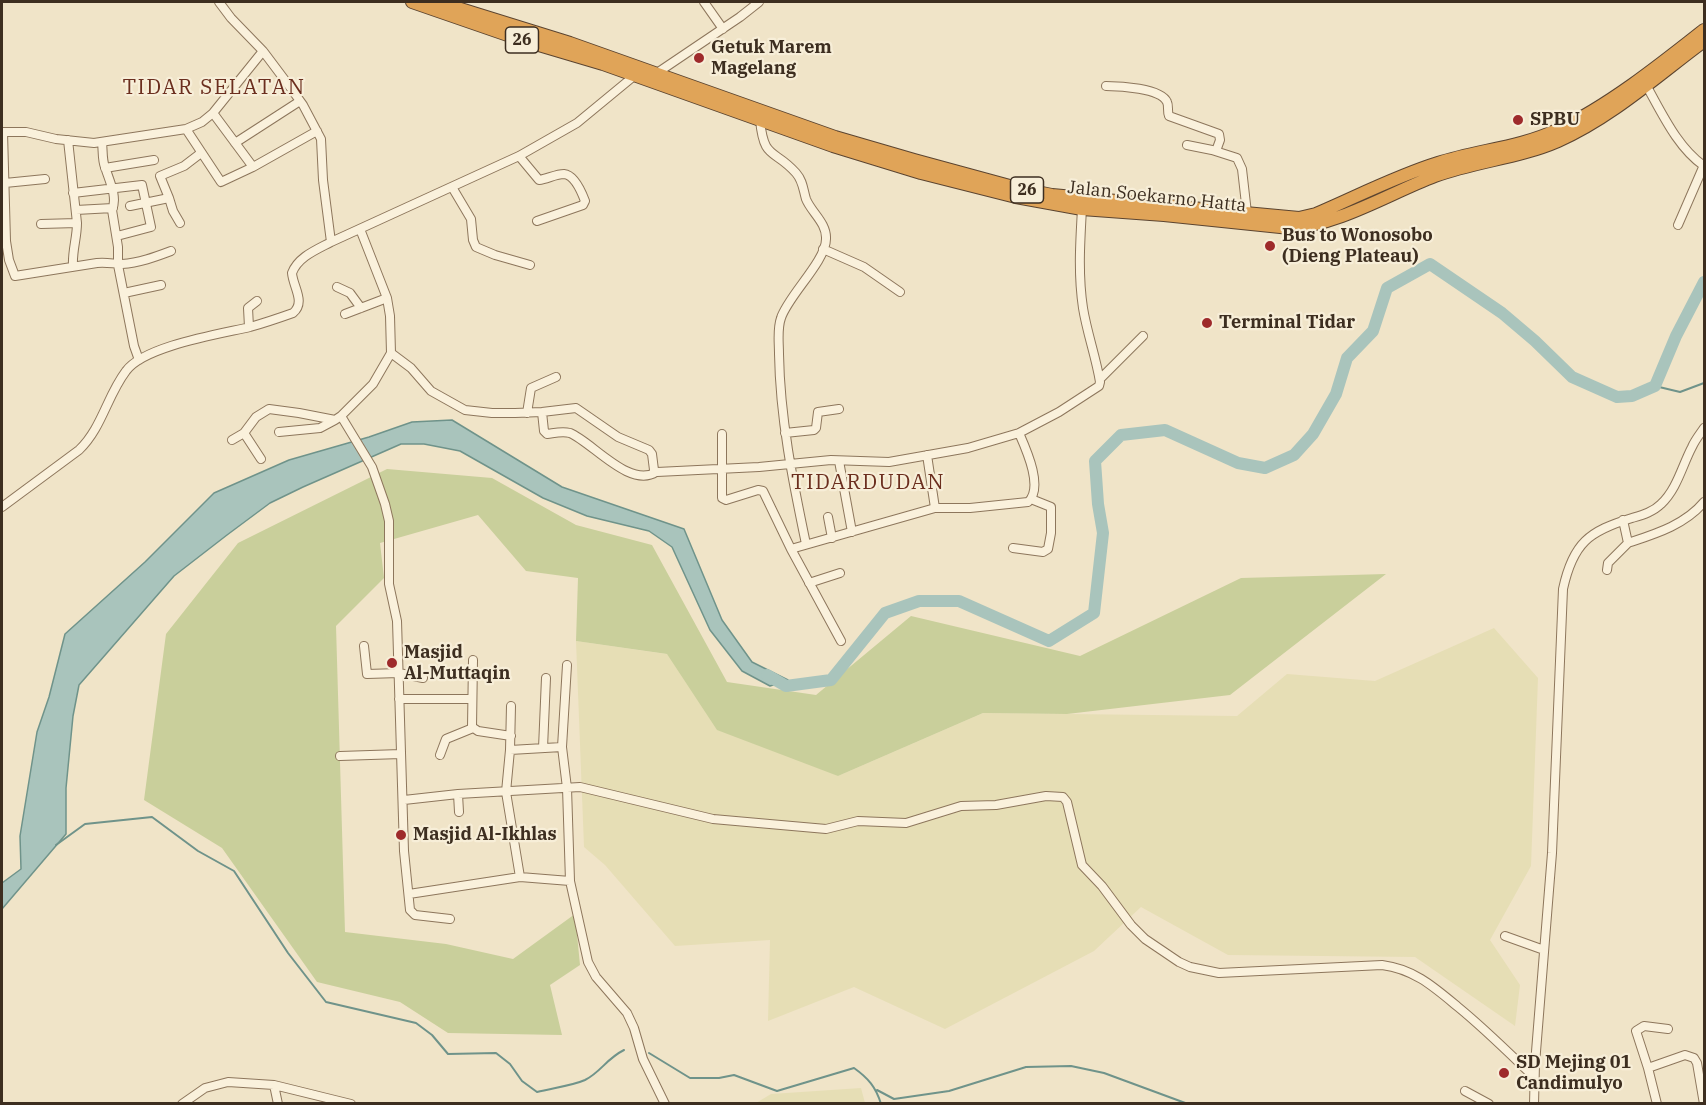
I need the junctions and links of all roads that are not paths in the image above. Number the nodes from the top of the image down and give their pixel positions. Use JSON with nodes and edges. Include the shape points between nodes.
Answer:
{"nodes":[{"id":1,"x":219,"y":2,"type":"edge"},
{"id":2,"x":412,"y":2,"type":"edge"},
{"id":3,"x":438,"y":2,"type":"edge"},
{"id":4,"x":704,"y":2,"type":"edge"},
{"id":5,"x":759,"y":2,"type":"edge"},
{"id":6,"x":1704,"y":28,"type":"edge"},
{"id":7,"x":723,"y":29,"type":"junction"},
{"id":8,"x":1704,"y":43,"type":"edge"},
{"id":9,"x":557,"y":44,"type":"junction"},
{"id":10,"x":262,"y":51,"type":"junction"},
{"id":11,"x":1678,"y":55,"type":"junction"},
{"id":12,"x":657,"y":74,"type":"junction"},
{"id":13,"x":634,"y":76,"type":"junction"},
{"id":14,"x":1646,"y":84,"type":"junction"},
{"id":15,"x":1107,"y":86,"type":"dead end"},
{"id":16,"x":300,"y":101,"type":"junction"},
{"id":17,"x":213,"y":114,"type":"junction"},
{"id":18,"x":760,"y":120,"type":"junction"},
{"id":19,"x":186,"y":129,"type":"junction"},
{"id":20,"x":2,"y":132,"type":"edge"},
{"id":21,"x":317,"y":132,"type":"junction"},
{"id":22,"x":68,"y":140,"type":"junction"},
{"id":23,"x":102,"y":142,"type":"junction"},
{"id":24,"x":235,"y":143,"type":"junction"},
{"id":25,"x":1187,"y":145,"type":"dead end"},
{"id":26,"x":1216,"y":151,"type":"junction"},
{"id":27,"x":201,"y":153,"type":"junction"},
{"id":28,"x":519,"y":156,"type":"junction"},
{"id":29,"x":154,"y":160,"type":"dead end"},
{"id":30,"x":1704,"y":166,"type":"edge"},
{"id":31,"x":253,"y":167,"type":"junction"},
{"id":32,"x":105,"y":168,"type":"junction"},
{"id":33,"x":45,"y":179,"type":"dead end"},
{"id":34,"x":5,"y":183,"type":"junction"},
{"id":35,"x":452,"y":187,"type":"junction"},
{"id":36,"x":112,"y":189,"type":"junction"},
{"id":37,"x":73,"y":193,"type":"junction"},
{"id":38,"x":169,"y":198,"type":"junction"},
{"id":39,"x":146,"y":203,"type":"junction"},
{"id":40,"x":130,"y":206,"type":"dead end"},
{"id":41,"x":113,"y":208,"type":"junction"},
{"id":42,"x":1082,"y":209,"type":"junction"},
{"id":43,"x":75,"y":210,"type":"junction"},
{"id":44,"x":1247,"y":213,"type":"junction"},
{"id":45,"x":537,"y":221,"type":"dead end"},
{"id":46,"x":77,"y":223,"type":"junction"},
{"id":47,"x":180,"y":223,"type":"dead end"},
{"id":48,"x":1291,"y":223,"type":"junction"},
{"id":49,"x":41,"y":224,"type":"dead end"},
{"id":50,"x":1678,"y":225,"type":"dead end"},
{"id":51,"x":360,"y":229,"type":"junction"},
{"id":52,"x":117,"y":236,"type":"junction"},
{"id":53,"x":331,"y":241,"type":"junction"},
{"id":54,"x":823,"y":249,"type":"junction"},
{"id":55,"x":171,"y":251,"type":"dead end"},
{"id":56,"x":118,"y":265,"type":"junction"},
{"id":57,"x":74,"y":266,"type":"junction"},
{"id":58,"x":530,"y":266,"type":"dead end"},
{"id":59,"x":161,"y":285,"type":"dead end"},
{"id":60,"x":337,"y":286,"type":"dead end"},
{"id":61,"x":124,"y":292,"type":"junction"},
{"id":62,"x":900,"y":292,"type":"dead end"},
{"id":63,"x":387,"y":298,"type":"junction"},
{"id":64,"x":257,"y":301,"type":"dead end"},
{"id":65,"x":361,"y":308,"type":"junction"},
{"id":66,"x":345,"y":314,"type":"dead end"},
{"id":67,"x":249,"y":327,"type":"junction"},
{"id":68,"x":1143,"y":336,"type":"dead end"},
{"id":69,"x":391,"y":353,"type":"junction"},
{"id":70,"x":139,"y":360,"type":"junction"},
{"id":71,"x":556,"y":377,"type":"dead end"},
{"id":72,"x":1100,"y":379,"type":"junction"},
{"id":73,"x":839,"y":409,"type":"dead end"},
{"id":74,"x":527,"y":412,"type":"junction"},
{"id":75,"x":542,"y":412,"type":"junction"},
{"id":76,"x":338,"y":418,"type":"junction"},
{"id":77,"x":1704,"y":428,"type":"edge"},
{"id":78,"x":279,"y":432,"type":"dead end"},
{"id":79,"x":244,"y":433,"type":"junction"},
{"id":80,"x":785,"y":433,"type":"junction"},
{"id":81,"x":1019,"y":433,"type":"junction"},
{"id":82,"x":722,"y":434,"type":"dead end"},
{"id":83,"x":232,"y":440,"type":"dead end"},
{"id":84,"x":927,"y":455,"type":"junction"},
{"id":85,"x":261,"y":459,"type":"dead end"},
{"id":86,"x":839,"y":461,"type":"junction"},
{"id":87,"x":792,"y":464,"type":"junction"},
{"id":88,"x":721,"y":469,"type":"junction"},
{"id":89,"x":656,"y":472,"type":"junction"},
{"id":90,"x":1032,"y":498,"type":"junction"},
{"id":91,"x":1704,"y":502,"type":"edge"},
{"id":92,"x":2,"y":507,"type":"edge"},
{"id":93,"x":935,"y":508,"type":"junction"},
{"id":94,"x":828,"y":517,"type":"dead end"},
{"id":95,"x":1623,"y":520,"type":"junction"},
{"id":96,"x":852,"y":532,"type":"junction"},
{"id":97,"x":832,"y":538,"type":"junction"},
{"id":98,"x":1628,"y":543,"type":"junction"},
{"id":99,"x":806,"y":544,"type":"junction"},
{"id":100,"x":1013,"y":548,"type":"dead end"},
{"id":101,"x":791,"y":549,"type":"junction"},
{"id":102,"x":1608,"y":570,"type":"dead end"},
{"id":103,"x":840,"y":573,"type":"dead end"},
{"id":104,"x":809,"y":583,"type":"junction"},
{"id":105,"x":841,"y":641,"type":"dead end"},
{"id":106,"x":364,"y":646,"type":"dead end"},
{"id":107,"x":473,"y":660,"type":"dead end"},
{"id":108,"x":567,"y":665,"type":"dead end"},
{"id":109,"x":399,"y":673,"type":"junction"},
{"id":110,"x":423,"y":678,"type":"dead end"},
{"id":111,"x":546,"y":678,"type":"dead end"},
{"id":112,"x":399,"y":699,"type":"junction"},
{"id":113,"x":471,"y":699,"type":"junction"},
{"id":114,"x":511,"y":706,"type":"dead end"},
{"id":115,"x":473,"y":728,"type":"junction"},
{"id":116,"x":511,"y":736,"type":"junction"},
{"id":117,"x":562,"y":747,"type":"junction"},
{"id":118,"x":543,"y":748,"type":"junction"},
{"id":119,"x":510,"y":750,"type":"junction"},
{"id":120,"x":401,"y":754,"type":"junction"},
{"id":121,"x":440,"y":755,"type":"dead end"},
{"id":122,"x":340,"y":756,"type":"dead end"},
{"id":123,"x":567,"y":788,"type":"junction"},
{"id":124,"x":506,"y":792,"type":"junction"},
{"id":125,"x":458,"y":794,"type":"junction"},
{"id":126,"x":404,"y":800,"type":"junction"},
{"id":127,"x":459,"y":812,"type":"dead end"},
{"id":128,"x":520,"y":877,"type":"junction"},
{"id":129,"x":570,"y":881,"type":"junction"},
{"id":130,"x":409,"y":894,"type":"junction"},
{"id":131,"x":450,"y":919,"type":"dead end"},
{"id":132,"x":1505,"y":936,"type":"dead end"},
{"id":133,"x":1544,"y":950,"type":"junction"},
{"id":134,"x":1668,"y":1029,"type":"dead end"},
{"id":135,"x":1648,"y":1068,"type":"junction"},
{"id":136,"x":1534,"y":1077,"type":"junction"},
{"id":137,"x":274,"y":1085,"type":"junction"},
{"id":138,"x":1465,"y":1091,"type":"dead end"},
{"id":139,"x":1488,"y":1103,"type":"edge"},
{"id":140,"x":182,"y":1104,"type":"edge"},
{"id":141,"x":278,"y":1104,"type":"edge"},
{"id":142,"x":351,"y":1104,"type":"edge"},
{"id":143,"x":665,"y":1104,"type":"edge"},
{"id":144,"x":1534,"y":1104,"type":"edge"},
{"id":145,"x":1657,"y":1104,"type":"edge"},
{"id":146,"x":1704,"y":1104,"type":"edge"}],
"edges":[{"from":1,"to":10,"type":"street"},
{"from":2,"to":9,"type":"highway","name":"Jalan Soekarno Hatta","number":"26","via":[[522,40]]},
{"from":3,"to":9,"type":"highway","name":"Jalan Soekarno Hatta","number":"26"},
{"from":4,"to":7,"type":"street"},
{"from":5,"to":7,"type":"street"},
{"from":6,"to":11,"type":"highway"},
{"from":7,"to":12,"type":"street"},
{"from":8,"to":11,"type":"highway","name":"Jalan Soekarno Hatta","number":"26"},
{"from":9,"to":12,"type":"highway","name":"Jalan Soekarno Hatta","number":"26"},
{"from":9,"to":13,"type":"highway","name":"Jalan Soekarno Hatta","number":"26"},
{"from":10,"to":16,"type":"street"},
{"from":10,"to":17,"type":"street"},
{"from":11,"to":14,"type":"highway","name":"Jalan Soekarno Hatta","number":"26"},
{"from":11,"to":48,"type":"highway","name":"Jalan Soekarno Hatta","number":"26","via":[[1554,131],[1511,146],[1436,163]]},
{"from":12,"to":44,"type":"highway","name":"Jalan Soekarno Hatta","number":"26","via":[[835,137],[1017,188],[1080,199]]},
{"from":13,"to":18,"type":"highway","name":"Jalan Soekarno Hatta","number":"26"},
{"from":13,"to":28,"type":"street","via":[[577,123]]},
{"from":14,"to":30,"type":"street","via":[[1680,142]]},
{"from":14,"to":48,"type":"highway","name":"Jalan Soekarno Hatta","number":"26","via":[[1557,142],[1435,176],[1357,210],[1308,225]]},
{"from":15,"to":26,"type":"street","via":[[1139,88],[1164,99],[1169,116],[1220,135]]},
{"from":16,"to":21,"type":"street"},
{"from":16,"to":24,"type":"street"},
{"from":17,"to":19,"type":"street"},
{"from":17,"to":24,"type":"street"},
{"from":18,"to":42,"type":"highway","name":"Jalan Soekarno Hatta","number":"26","via":[[921,173]]},
{"from":18,"to":54,"type":"street","via":[[767,149],[794,171],[803,184],[807,200],[826,234]]},
{"from":19,"to":23,"type":"street"},
{"from":19,"to":27,"type":"street"},
{"from":20,"to":22,"type":"street"},
{"from":20,"to":34,"type":"street"},
{"from":21,"to":31,"type":"street"},
{"from":21,"to":53,"type":"street","via":[[322,144]]},
{"from":22,"to":23,"type":"street"},
{"from":22,"to":37,"type":"street"},
{"from":23,"to":32,"type":"street"},
{"from":24,"to":31,"type":"street"},
{"from":25,"to":26,"type":"street"},
{"from":26,"to":44,"type":"street","via":[[1240,162]]},
{"from":27,"to":31,"type":"street","via":[[222,182]]},
{"from":27,"to":38,"type":"street","via":[[184,166],[160,176]]},
{"from":28,"to":35,"type":"street"},
{"from":28,"to":45,"type":"street","via":[[539,180],[569,176],[585,202]]},
{"from":29,"to":32,"type":"street"},
{"from":30,"to":50,"type":"street"},
{"from":32,"to":36,"type":"street"},
{"from":33,"to":34,"type":"street"},
{"from":34,"to":57,"type":"street","via":[[6,241],[15,276]]},
{"from":35,"to":51,"type":"street"},
{"from":35,"to":58,"type":"street","via":[[471,219],[476,247]]},
{"from":36,"to":37,"type":"street"},
{"from":36,"to":39,"type":"street","via":[[141,185]]},
{"from":36,"to":41,"type":"street"},
{"from":37,"to":43,"type":"street"},
{"from":38,"to":39,"type":"street"},
{"from":38,"to":47,"type":"street"},
{"from":39,"to":40,"type":"street"},
{"from":39,"to":52,"type":"street","via":[[150,228]]},
{"from":41,"to":43,"type":"street"},
{"from":41,"to":52,"type":"street"},
{"from":42,"to":48,"type":"highway","name":"Jalan Soekarno Hatta","number":"26"},
{"from":42,"to":72,"type":"street","via":[[1080,288]]},
{"from":43,"to":46,"type":"street"},
{"from":44,"to":48,"type":"highway","name":"Jalan Soekarno Hatta","number":"26"},
{"from":46,"to":49,"type":"street"},
{"from":46,"to":57,"type":"street"},
{"from":51,"to":53,"type":"street"},
{"from":51,"to":63,"type":"street"},
{"from":52,"to":56,"type":"street"},
{"from":53,"to":67,"type":"street","via":[[294,268],[292,278],[300,304],[296,311]]},
{"from":54,"to":62,"type":"street","via":[[864,267]]},
{"from":54,"to":80,"type":"street","via":[[780,320],[779,377]]},
{"from":55,"to":56,"type":"street"},
{"from":56,"to":57,"type":"street","via":[[111,262]]},
{"from":56,"to":61,"type":"street"},
{"from":59,"to":61,"type":"street"},
{"from":60,"to":65,"type":"street","via":[[350,293]]},
{"from":61,"to":70,"type":"street"},
{"from":63,"to":65,"type":"street"},
{"from":63,"to":69,"type":"street"},
{"from":64,"to":67,"type":"street","via":[[248,308]]},
{"from":65,"to":66,"type":"street"},
{"from":67,"to":70,"type":"street","via":[[195,339]]},
{"from":68,"to":72,"type":"street"},
{"from":69,"to":74,"type":"street","via":[[432,391],[462,409]]},
{"from":69,"to":76,"type":"street","via":[[373,384]]},
{"from":70,"to":92,"type":"street","via":[[124,373],[88,441]]},
{"from":71,"to":74,"type":"street","via":[[531,388]]},
{"from":72,"to":81,"type":"street","via":[[1099,386],[1087,395]]},
{"from":73,"to":80,"type":"street","via":[[818,411],[814,430]]},
{"from":74,"to":75,"type":"street"},
{"from":75,"to":89,"type":"street","via":[[573,407],[581,410],[618,437],[649,450]]},
{"from":75,"to":89,"type":"street","via":[[547,434],[572,434],[626,471],[649,475]]},
{"from":76,"to":78,"type":"street","via":[[320,428]]},
{"from":76,"to":79,"type":"street","via":[[269,409],[255,418]]},
{"from":76,"to":109,"type":"street","via":[[372,467],[386,504],[389,584],[396,614]]},
{"from":77,"to":95,"type":"street","via":[[1660,506]]},
{"from":79,"to":83,"type":"street"},
{"from":79,"to":85,"type":"street"},
{"from":80,"to":87,"type":"street"},
{"from":81,"to":84,"type":"street"},
{"from":81,"to":90,"type":"street","via":[[1033,472]]},
{"from":82,"to":88,"type":"street"},
{"from":84,"to":86,"type":"street","via":[[889,462]]},
{"from":84,"to":93,"type":"street"},
{"from":86,"to":87,"type":"street"},
{"from":86,"to":96,"type":"street"},
{"from":87,"to":88,"type":"street"},
{"from":87,"to":99,"type":"street"},
{"from":88,"to":89,"type":"street"},
{"from":88,"to":101,"type":"street","via":[[723,500],[763,490]]},
{"from":90,"to":93,"type":"street","via":[[1006,506]]},
{"from":90,"to":100,"type":"street","via":[[1051,506],[1047,549],[1043,552]]},
{"from":91,"to":98,"type":"street","via":[[1682,521]]},
{"from":93,"to":96,"type":"street"},
{"from":94,"to":97,"type":"street"},
{"from":95,"to":98,"type":"street"},
{"from":95,"to":133,"type":"street","via":[[1592,534],[1577,551],[1567,569],[1563,590]]},
{"from":96,"to":97,"type":"street"},
{"from":97,"to":99,"type":"street"},
{"from":98,"to":102,"type":"street","via":[[1608,563]]},
{"from":99,"to":101,"type":"street"},
{"from":101,"to":104,"type":"street"},
{"from":103,"to":104,"type":"street"},
{"from":104,"to":105,"type":"street"},
{"from":106,"to":109,"type":"street","via":[[366,674]]},
{"from":107,"to":113,"type":"street"},
{"from":108,"to":117,"type":"street"},
{"from":109,"to":110,"type":"street"},
{"from":109,"to":112,"type":"street"},
{"from":111,"to":118,"type":"street"},
{"from":112,"to":113,"type":"street"},
{"from":112,"to":120,"type":"street"},
{"from":113,"to":115,"type":"street"},
{"from":114,"to":116,"type":"street"},
{"from":115,"to":116,"type":"street"},
{"from":115,"to":121,"type":"street","via":[[446,740]]},
{"from":116,"to":119,"type":"street"},
{"from":117,"to":118,"type":"street"},
{"from":117,"to":123,"type":"street"},
{"from":118,"to":119,"type":"street"},
{"from":119,"to":124,"type":"street"},
{"from":120,"to":122,"type":"street"},
{"from":120,"to":126,"type":"street"},
{"from":123,"to":124,"type":"street"},
{"from":123,"to":129,"type":"street"},
{"from":123,"to":136,"type":"street","via":[[588,788],[712,819],[826,829],[858,821],[906,823],[961,806],[1064,797],[1082,865],[1131,925],[1171,957],[1190,967],[1219,973],[1395,967],[1432,984]]},
{"from":124,"to":125,"type":"street"},
{"from":124,"to":128,"type":"street"},
{"from":125,"to":126,"type":"street"},
{"from":125,"to":127,"type":"street"},
{"from":126,"to":130,"type":"street"},
{"from":128,"to":129,"type":"street"},
{"from":128,"to":130,"type":"street"},
{"from":129,"to":143,"type":"street","via":[[588,962],[627,1013]]},
{"from":130,"to":131,"type":"street","via":[[413,914]]},
{"from":132,"to":133,"type":"street"},
{"from":133,"to":136,"type":"street"},
{"from":134,"to":135,"type":"street","via":[[1644,1026],[1636,1031]]},
{"from":135,"to":145,"type":"street"},
{"from":135,"to":146,"type":"street","via":[[1685,1055],[1694,1058]]},
{"from":136,"to":144,"type":"street"},
{"from":137,"to":140,"type":"street","via":[[217,1083]]},
{"from":137,"to":141,"type":"street"},
{"from":137,"to":142,"type":"street"},
{"from":138,"to":139,"type":"street"}]}
